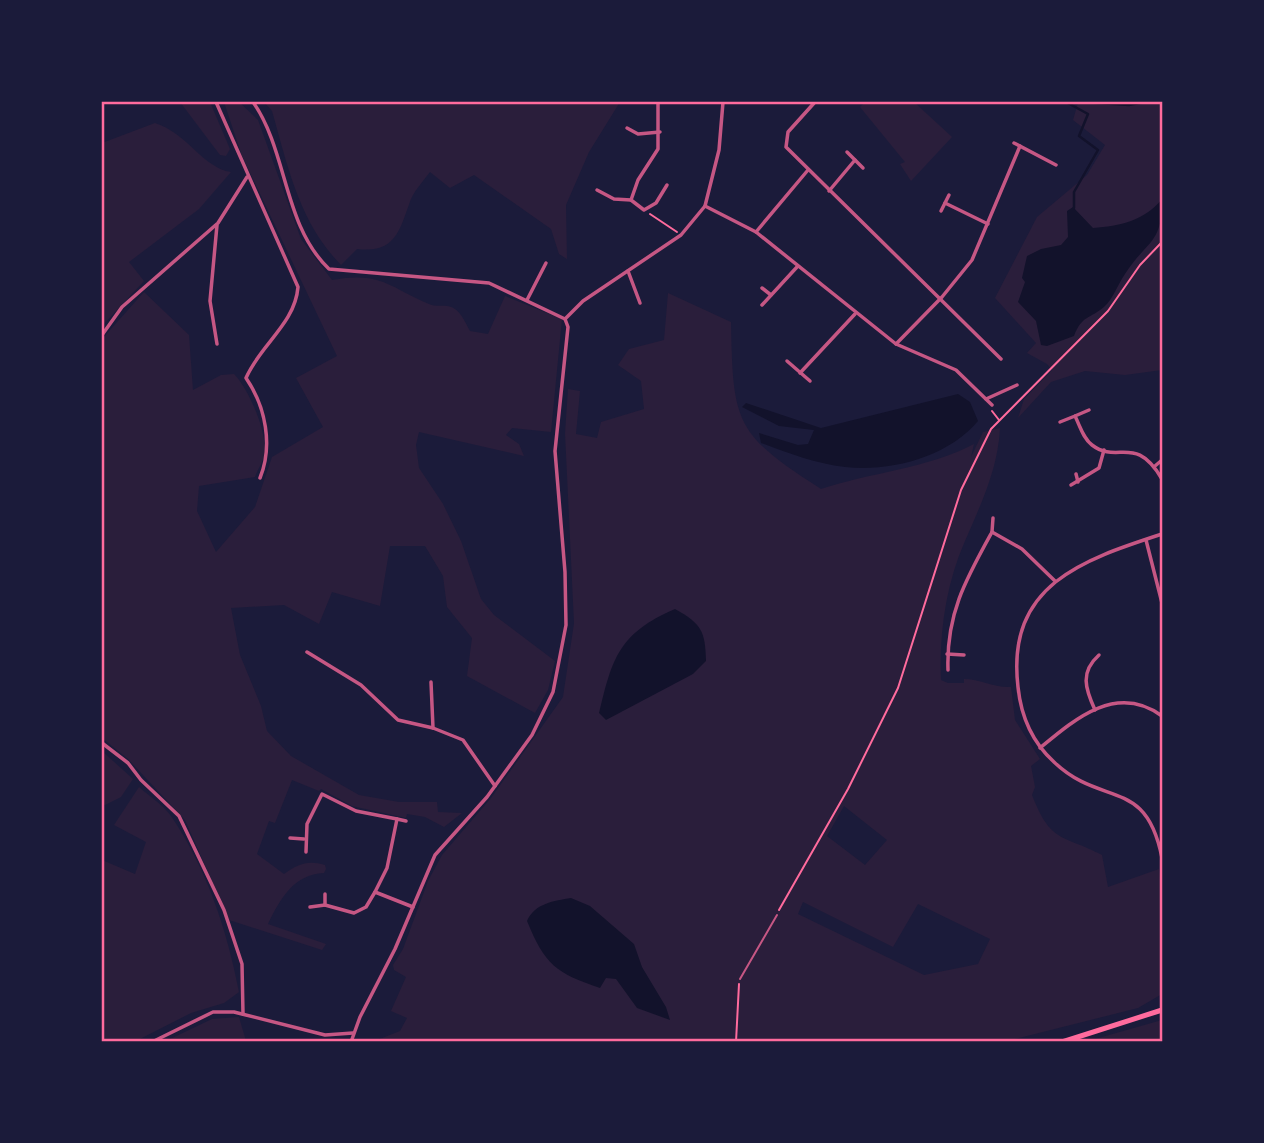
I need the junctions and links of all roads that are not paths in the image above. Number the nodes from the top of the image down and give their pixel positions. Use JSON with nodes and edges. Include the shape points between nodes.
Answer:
{"nodes":[{"id":1,"x":216,"y":102,"type":"edge"},
{"id":2,"x":253,"y":102,"type":"edge"},
{"id":3,"x":657,"y":102,"type":"edge"},
{"id":4,"x":723,"y":102,"type":"edge"},
{"id":5,"x":814,"y":102,"type":"edge"},
{"id":6,"x":627,"y":128,"type":"dead end"},
{"id":7,"x":660,"y":132,"type":"junction"},
{"id":8,"x":1014,"y":143,"type":"dead end"},
{"id":9,"x":1020,"y":146,"type":"junction"},
{"id":10,"x":847,"y":152,"type":"dead end"},
{"id":11,"x":855,"y":160,"type":"junction"},
{"id":12,"x":1056,"y":166,"type":"dead end"},
{"id":13,"x":863,"y":168,"type":"dead end"},
{"id":14,"x":808,"y":170,"type":"junction"},
{"id":15,"x":247,"y":177,"type":"junction"},
{"id":16,"x":667,"y":185,"type":"dead end"},
{"id":17,"x":597,"y":190,"type":"dead end"},
{"id":18,"x":829,"y":191,"type":"junction"},
{"id":19,"x":949,"y":195,"type":"dead end"},
{"id":20,"x":631,"y":200,"type":"junction"},
{"id":21,"x":945,"y":203,"type":"junction"},
{"id":22,"x":705,"y":206,"type":"junction"},
{"id":23,"x":941,"y":211,"type":"dead end"},
{"id":24,"x":218,"y":223,"type":"junction"},
{"id":25,"x":988,"y":224,"type":"junction"},
{"id":26,"x":756,"y":232,"type":"junction"},
{"id":27,"x":546,"y":263,"type":"dead end"},
{"id":28,"x":797,"y":267,"type":"junction"},
{"id":29,"x":628,"y":271,"type":"junction"},
{"id":30,"x":762,"y":288,"type":"dead end"},
{"id":31,"x":771,"y":295,"type":"junction"},
{"id":32,"x":942,"y":297,"type":"junction"},
{"id":33,"x":527,"y":300,"type":"junction"},
{"id":34,"x":640,"y":303,"type":"dead end"},
{"id":35,"x":762,"y":305,"type":"dead end"},
{"id":36,"x":855,"y":314,"type":"junction"},
{"id":37,"x":565,"y":319,"type":"junction"},
{"id":38,"x":102,"y":335,"type":"edge"},
{"id":39,"x":217,"y":344,"type":"dead end"},
{"id":40,"x":896,"y":344,"type":"junction"},
{"id":41,"x":1001,"y":359,"type":"dead end"},
{"id":42,"x":787,"y":361,"type":"dead end"},
{"id":43,"x":800,"y":373,"type":"junction"},
{"id":44,"x":810,"y":381,"type":"dead end"},
{"id":45,"x":1017,"y":385,"type":"dead end"},
{"id":46,"x":986,"y":399,"type":"junction"},
{"id":47,"x":992,"y":405,"type":"road end"},
{"id":48,"x":1089,"y":410,"type":"dead end"},
{"id":49,"x":1075,"y":416,"type":"junction"},
{"id":50,"x":1060,"y":422,"type":"dead end"},
{"id":51,"x":1104,"y":450,"type":"junction"},
{"id":52,"x":1163,"y":460,"type":"edge"},
{"id":53,"x":1155,"y":466,"type":"junction"},
{"id":54,"x":1076,"y":474,"type":"dead end"},
{"id":55,"x":260,"y":478,"type":"dead end"},
{"id":56,"x":1163,"y":480,"type":"edge"},
{"id":57,"x":1078,"y":482,"type":"junction"},
{"id":58,"x":1071,"y":485,"type":"dead end"},
{"id":59,"x":993,"y":518,"type":"dead end"},
{"id":60,"x":992,"y":532,"type":"junction"},
{"id":61,"x":1163,"y":534,"type":"edge"},
{"id":62,"x":1146,"y":540,"type":"junction"},
{"id":63,"x":1055,"y":581,"type":"junction"},
{"id":64,"x":1163,"y":603,"type":"edge"},
{"id":65,"x":307,"y":652,"type":"dead end"},
{"id":66,"x":947,"y":654,"type":"junction"},
{"id":67,"x":1099,"y":654,"type":"dead end"},
{"id":68,"x":964,"y":655,"type":"dead end"},
{"id":69,"x":948,"y":670,"type":"dead end"},
{"id":70,"x":430,"y":682,"type":"dead end"},
{"id":71,"x":1095,"y":710,"type":"junction"},
{"id":72,"x":1163,"y":716,"type":"edge"},
{"id":73,"x":433,"y":728,"type":"junction"},
{"id":74,"x":102,"y":743,"type":"edge"},
{"id":75,"x":1040,"y":748,"type":"junction"},
{"id":76,"x":495,"y":786,"type":"junction"},
{"id":77,"x":397,"y":819,"type":"junction"},
{"id":78,"x":406,"y":821,"type":"dead end"},
{"id":79,"x":290,"y":838,"type":"dead end"},
{"id":80,"x":304,"y":839,"type":"junction"},
{"id":81,"x":306,"y":852,"type":"dead end"},
{"id":82,"x":1163,"y":858,"type":"edge"},
{"id":83,"x":375,"y":892,"type":"junction"},
{"id":84,"x":325,"y":894,"type":"dead end"},
{"id":85,"x":325,"y":905,"type":"junction"},
{"id":86,"x":413,"y":907,"type":"junction"},
{"id":87,"x":310,"y":908,"type":"dead end"},
{"id":88,"x":777,"y":915,"type":"road end"},
{"id":89,"x":740,"y":979,"type":"road end"},
{"id":90,"x":1162,"y":1010,"type":"edge"},
{"id":91,"x":243,"y":1014,"type":"junction"},
{"id":92,"x":353,"y":1033,"type":"junction"},
{"id":93,"x":152,"y":1041,"type":"edge"},
{"id":94,"x":351,"y":1041,"type":"edge"},
{"id":95,"x":1062,"y":1041,"type":"edge"}],
"edges":[{"from":1,"to":15,"type":"street"},
{"from":2,"to":33,"type":"street","via":[[275,140],[288,196],[318,258],[329,269],[489,283]]},
{"from":3,"to":7,"type":"street"},
{"from":4,"to":22,"type":"street","via":[[719,150]]},
{"from":5,"to":14,"type":"street","via":[[788,132],[786,147]]},
{"from":6,"to":7,"type":"street","via":[[638,134]]},
{"from":7,"to":20,"type":"street","via":[[655,157],[638,180]]},
{"from":8,"to":9,"type":"street"},
{"from":9,"to":12,"type":"street"},
{"from":9,"to":25,"type":"street"},
{"from":10,"to":11,"type":"street"},
{"from":11,"to":13,"type":"street"},
{"from":11,"to":18,"type":"street"},
{"from":14,"to":18,"type":"street"},
{"from":14,"to":26,"type":"street"},
{"from":15,"to":24,"type":"street"},
{"from":15,"to":55,"type":"street","via":[[298,287],[292,314],[252,363],[246,378],[254,390],[268,441],[268,460]]},
{"from":16,"to":20,"type":"street","via":[[656,203],[644,209]]},
{"from":17,"to":20,"type":"street","via":[[614,199]]},
{"from":18,"to":32,"type":"street"},
{"from":19,"to":21,"type":"street"},
{"from":21,"to":23,"type":"street"},
{"from":21,"to":25,"type":"street"},
{"from":22,"to":26,"type":"street"},
{"from":22,"to":29,"type":"street","via":[[681,235]]},
{"from":24,"to":38,"type":"street","via":[[122,307]]},
{"from":24,"to":39,"type":"street","via":[[210,301]]},
{"from":25,"to":32,"type":"street","via":[[972,260]]},
{"from":26,"to":28,"type":"street"},
{"from":27,"to":33,"type":"street"},
{"from":28,"to":31,"type":"street"},
{"from":28,"to":36,"type":"street"},
{"from":29,"to":34,"type":"street"},
{"from":29,"to":37,"type":"street","via":[[583,300]]},
{"from":30,"to":31,"type":"street"},
{"from":31,"to":35,"type":"street"},
{"from":32,"to":40,"type":"street"},
{"from":32,"to":41,"type":"street"},
{"from":33,"to":37,"type":"street"},
{"from":36,"to":40,"type":"street"},
{"from":36,"to":43,"type":"street"},
{"from":37,"to":76,"type":"street","via":[[568,327],[555,451],[566,625],[553,692],[532,735]]},
{"from":40,"to":46,"type":"street","via":[[956,370]]},
{"from":42,"to":43,"type":"street"},
{"from":43,"to":44,"type":"street"},
{"from":45,"to":46,"type":"street"},
{"from":46,"to":47,"type":"street"},
{"from":48,"to":49,"type":"street"},
{"from":49,"to":50,"type":"street"},
{"from":49,"to":51,"type":"street","via":[[1085,437]]},
{"from":51,"to":53,"type":"street","via":[[1135,452]]},
{"from":51,"to":57,"type":"street","via":[[1099,468]]},
{"from":52,"to":53,"type":"street"},
{"from":53,"to":56,"type":"street"},
{"from":54,"to":57,"type":"street"},
{"from":57,"to":58,"type":"street"},
{"from":59,"to":60,"type":"street"},
{"from":60,"to":63,"type":"street","via":[[1022,550]]},
{"from":60,"to":66,"type":"street","via":[[961,586]]},
{"from":61,"to":62,"type":"street"},
{"from":62,"to":63,"type":"street","via":[[1094,557]]},
{"from":62,"to":64,"type":"street"},
{"from":63,"to":75,"type":"street","via":[[1031,609],[1018,638],[1024,720]]},
{"from":65,"to":73,"type":"street","via":[[361,685],[398,720]]},
{"from":66,"to":68,"type":"street"},
{"from":66,"to":69,"type":"street"},
{"from":67,"to":71,"type":"street","via":[[1085,675]]},
{"from":70,"to":73,"type":"street"},
{"from":71,"to":72,"type":"street","via":[[1125,701],[1141,703]]},
{"from":71,"to":75,"type":"street"},
{"from":73,"to":76,"type":"street","via":[[463,740]]},
{"from":74,"to":91,"type":"street","via":[[128,763],[185,827],[224,910],[242,964]]},
{"from":75,"to":82,"type":"street","via":[[1067,774],[1133,802],[1154,824]]},
{"from":76,"to":86,"type":"street","via":[[435,855]]},
{"from":77,"to":78,"type":"street"},
{"from":77,"to":80,"type":"street","via":[[356,811],[322,794],[309,817]]},
{"from":77,"to":83,"type":"street","via":[[387,867]]},
{"from":79,"to":80,"type":"street"},
{"from":80,"to":81,"type":"street"},
{"from":83,"to":85,"type":"street","via":[[357,913]]},
{"from":83,"to":86,"type":"street"},
{"from":84,"to":85,"type":"street"},
{"from":85,"to":87,"type":"street"},
{"from":86,"to":92,"type":"street"},
{"from":88,"to":89,"type":"lane"},
{"from":90,"to":95,"type":"main road"},
{"from":91,"to":92,"type":"street","via":[[325,1035]]},
{"from":91,"to":93,"type":"street","via":[[213,1012]]},
{"from":92,"to":94,"type":"street"}]}
